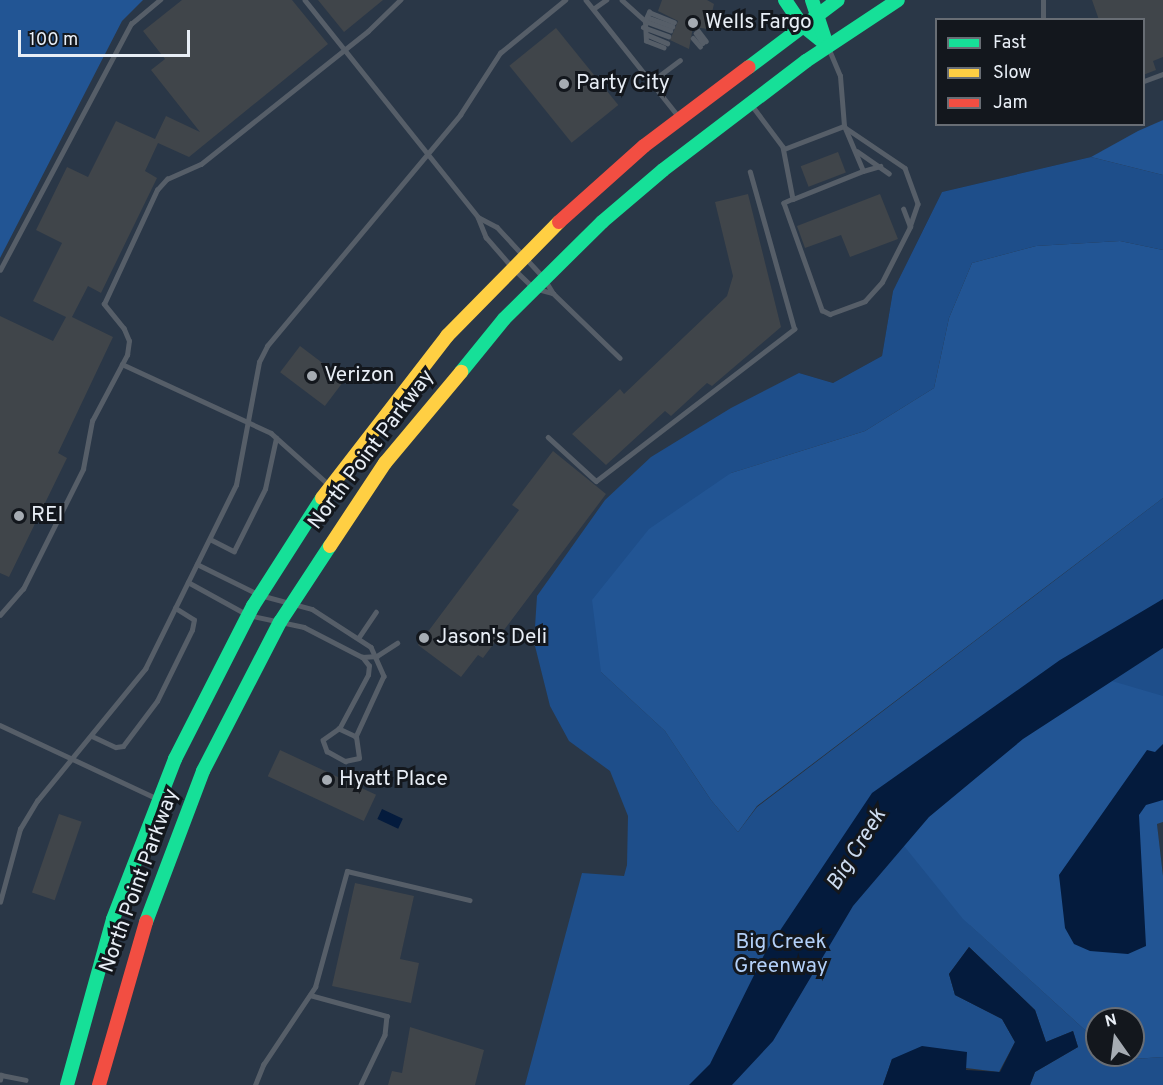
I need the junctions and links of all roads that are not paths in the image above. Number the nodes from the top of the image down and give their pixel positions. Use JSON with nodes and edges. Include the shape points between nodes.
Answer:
{"nodes":[{"id":1,"x":159,"y":0,"type":"edge"},
{"id":2,"x":305,"y":0,"type":"edge"},
{"id":3,"x":400,"y":0,"type":"edge"},
{"id":4,"x":565,"y":0,"type":"edge"},
{"id":5,"x":586,"y":0,"type":"edge"},
{"id":6,"x":606,"y":0,"type":"edge"},
{"id":7,"x":622,"y":0,"type":"edge"},
{"id":8,"x":785,"y":0,"type":"edge"},
{"id":9,"x":812,"y":0,"type":"edge"},
{"id":10,"x":838,"y":0,"type":"edge"},
{"id":11,"x":898,"y":0,"type":"edge"},
{"id":12,"x":1043,"y":0,"type":"edge"},
{"id":13,"x":593,"y":9,"type":"junction"},
{"id":14,"x":818,"y":14,"type":"junction"},
{"id":15,"x":1043,"y":18,"type":"edge"},
{"id":16,"x":646,"y":19,"type":"junction"},
{"id":17,"x":802,"y":25,"type":"junction"},
{"id":18,"x":668,"y":36,"type":"dead end"},
{"id":19,"x":703,"y":43,"type":"joint"},
{"id":20,"x":827,"y":45,"type":"junction"},
{"id":21,"x":665,"y":46,"type":"dead end"},
{"id":22,"x":344,"y":51,"type":"junction"},
{"id":23,"x":681,"y":58,"type":"dead end"},
{"id":24,"x":1163,"y":74,"type":"edge"},
{"id":25,"x":1145,"y":80,"type":"edge"},
{"id":26,"x":651,"y":82,"type":"junction"},
{"id":27,"x":751,"y":102,"type":"junction"},
{"id":28,"x":680,"y":118,"type":"junction"},
{"id":29,"x":844,"y":126,"type":"junction"},
{"id":30,"x":784,"y":148,"type":"junction"},
{"id":31,"x":857,"y":151,"type":"junction"},
{"id":32,"x":426,"y":154,"type":"junction"},
{"id":33,"x":880,"y":166,"type":"junction"},
{"id":34,"x":862,"y":171,"type":"junction"},
{"id":35,"x":750,"y":172,"type":"dead end"},
{"id":36,"x":889,"y":173,"type":"dead end"},
{"id":37,"x":794,"y":200,"type":"junction"},
{"id":38,"x":903,"y":209,"type":"dead end"},
{"id":39,"x":478,"y":217,"type":"junction"},
{"id":40,"x":910,"y":227,"type":"junction"},
{"id":41,"x":524,"y":255,"type":"junction"},
{"id":42,"x":512,"y":267,"type":"junction"},
{"id":43,"x":0,"y":270,"type":"edge"},
{"id":44,"x":544,"y":278,"type":"junction"},
{"id":45,"x":534,"y":288,"type":"junction"},
{"id":46,"x":554,"y":293,"type":"junction"},
{"id":47,"x":620,"y":358,"type":"dead end"},
{"id":48,"x":122,"y":364,"type":"junction"},
{"id":49,"x":248,"y":423,"type":"junction"},
{"id":50,"x":548,"y":437,"type":"dead end"},
{"id":51,"x":276,"y":438,"type":"junction"},
{"id":52,"x":330,"y":486,"type":"junction"},
{"id":53,"x":210,"y":539,"type":"junction"},
{"id":54,"x":197,"y":564,"type":"junction"},
{"id":55,"x":188,"y":582,"type":"junction"},
{"id":56,"x":260,"y":595,"type":"junction"},
{"id":57,"x":291,"y":603,"type":"junction"},
{"id":58,"x":175,"y":608,"type":"junction"},
{"id":59,"x":376,"y":612,"type":"dead end"},
{"id":60,"x":0,"y":615,"type":"edge"},
{"id":61,"x":248,"y":615,"type":"junction"},
{"id":62,"x":280,"y":622,"type":"junction"},
{"id":63,"x":359,"y":637,"type":"junction"},
{"id":64,"x":397,"y":643,"type":"dead end"},
{"id":65,"x":377,"y":656,"type":"junction"},
{"id":66,"x":362,"y":657,"type":"junction"},
{"id":67,"x":0,"y":724,"type":"edge"},
{"id":68,"x":339,"y":729,"type":"junction"},
{"id":69,"x":92,"y":735,"type":"junction"},
{"id":70,"x":356,"y":737,"type":"junction"},
{"id":71,"x":73,"y":759,"type":"junction"},
{"id":72,"x":158,"y":799,"type":"junction"},
{"id":73,"x":470,"y":900,"type":"dead end"},
{"id":74,"x":0,"y":902,"type":"edge"},
{"id":75,"x":310,"y":996,"type":"junction"},
{"id":76,"x":0,"y":1080,"type":"edge"},
{"id":77,"x":26,"y":1080,"type":"dead end"},
{"id":78,"x":67,"y":1085,"type":"edge"},
{"id":79,"x":99,"y":1085,"type":"edge"},
{"id":80,"x":255,"y":1085,"type":"edge"},
{"id":81,"x":361,"y":1085,"type":"edge"}],
"edges":[{"from":1,"to":43,"type":"lane","via":[[131,24]]},
{"from":2,"to":22,"type":"lane"},
{"from":3,"to":22,"type":"lane"},
{"from":4,"to":32,"type":"lane","via":[[500,53],[460,115]]},
{"from":5,"to":13,"type":"lane"},
{"from":6,"to":13,"type":"lane"},
{"from":7,"to":16,"type":"lane"},
{"from":8,"to":17,"type":"street"},
{"from":9,"to":14,"type":"street"},
{"from":10,"to":14,"type":"street","name":"North Point Parkway"},
{"from":11,"to":20,"type":"street","name":"North Point Parkway"},
{"from":12,"to":15,"type":"lane"},
{"from":13,"to":26,"type":"lane"},
{"from":14,"to":17,"type":"street","name":"North Point Parkway"},
{"from":14,"to":20,"type":"street"},
{"from":16,"to":16,"type":"lane","via":[[672,26]]},
{"from":16,"to":18,"type":"lane"},
{"from":16,"to":21,"type":"lane","via":[[647,38]]},
{"from":17,"to":20,"type":"street"},
{"from":17,"to":28,"type":"street","name":"North Point Parkway"},
{"from":19,"to":19,"type":"lane","via":[[695,33],[703,36]]},
{"from":20,"to":27,"type":"street","name":"North Point Parkway"},
{"from":20,"to":29,"type":"lane","via":[[840,76]]},
{"from":22,"to":32,"type":"lane"},
{"from":22,"to":48,"type":"lane","via":[[201,164],[167,179],[157,190],[104,304],[129,341]]},
{"from":23,"to":26,"type":"lane"},
{"from":24,"to":25,"type":"lane"},
{"from":26,"to":28,"type":"lane"},
{"from":27,"to":30,"type":"lane"},
{"from":27,"to":44,"type":"street","name":"North Point Parkway","via":[[632,196]]},
{"from":28,"to":41,"type":"street","name":"North Point Parkway","via":[[612,173]]},
{"from":29,"to":30,"type":"lane"},
{"from":29,"to":31,"type":"lane"},
{"from":29,"to":40,"type":"lane","via":[[905,168],[918,204]]},
{"from":30,"to":37,"type":"lane"},
{"from":31,"to":33,"type":"lane"},
{"from":31,"to":34,"type":"lane"},
{"from":32,"to":39,"type":"lane"},
{"from":32,"to":49,"type":"lane","via":[[267,346],[258,362]]},
{"from":33,"to":34,"type":"lane"},
{"from":33,"to":36,"type":"lane"},
{"from":34,"to":37,"type":"lane"},
{"from":35,"to":50,"type":"lane","via":[[794,329],[596,481]]},
{"from":37,"to":40,"type":"lane","via":[[784,204],[822,310],[830,314],[865,302],[882,282]]},
{"from":38,"to":40,"type":"lane"},
{"from":39,"to":41,"type":"lane","via":[[487,218]]},
{"from":39,"to":42,"type":"lane","via":[[486,237]]},
{"from":41,"to":42,"type":"street","name":"North Point Parkway"},
{"from":41,"to":44,"type":"lane"},
{"from":42,"to":45,"type":"lane"},
{"from":42,"to":52,"type":"street","name":"North Point Parkway","via":[[410,380]]},
{"from":44,"to":45,"type":"street","name":"North Point Parkway"},
{"from":44,"to":46,"type":"lane"},
{"from":45,"to":46,"type":"lane"},
{"from":45,"to":57,"type":"street","name":"North Point Parkway","via":[[413,424]]},
{"from":46,"to":47,"type":"lane"},
{"from":48,"to":49,"type":"lane"},
{"from":48,"to":60,"type":"lane","via":[[92,421],[83,469],[23,589]]},
{"from":49,"to":51,"type":"lane"},
{"from":49,"to":53,"type":"lane","via":[[236,484]]},
{"from":51,"to":52,"type":"lane"},
{"from":51,"to":53,"type":"lane","via":[[265,489],[234,551]]},
{"from":52,"to":56,"type":"street","name":"North Point Parkway"},
{"from":53,"to":54,"type":"lane"},
{"from":54,"to":55,"type":"lane"},
{"from":54,"to":56,"type":"lane"},
{"from":55,"to":58,"type":"lane"},
{"from":55,"to":61,"type":"lane"},
{"from":56,"to":57,"type":"lane"},
{"from":56,"to":61,"type":"street","name":"North Point Parkway"},
{"from":57,"to":62,"type":"street","name":"North Point Parkway"},
{"from":57,"to":63,"type":"lane","via":[[312,609]]},
{"from":58,"to":69,"type":"lane","via":[[145,669]]},
{"from":58,"to":69,"type":"lane","via":[[194,620],[157,701],[123,746],[116,747]]},
{"from":59,"to":63,"type":"lane"},
{"from":61,"to":62,"type":"lane"},
{"from":61,"to":72,"type":"street","name":"North Point Parkway","via":[[192,721]]},
{"from":62,"to":66,"type":"lane","via":[[304,627]]},
{"from":62,"to":79,"type":"street","name":"North Point Parkway","via":[[220,734],[171,848],[130,966]]},
{"from":63,"to":65,"type":"lane"},
{"from":64,"to":65,"type":"lane"},
{"from":65,"to":66,"type":"lane"},
{"from":65,"to":70,"type":"lane","via":[[384,676]]},
{"from":66,"to":68,"type":"lane","via":[[369,666],[368,675]]},
{"from":67,"to":71,"type":"lane"},
{"from":68,"to":70,"type":"lane"},
{"from":68,"to":70,"type":"lane","via":[[323,740],[327,751],[345,761],[359,758]]},
{"from":69,"to":71,"type":"lane"},
{"from":71,"to":72,"type":"lane"},
{"from":71,"to":74,"type":"lane","via":[[37,801],[20,829]]},
{"from":72,"to":78,"type":"street","name":"North Point Parkway","via":[[101,957]]},
{"from":73,"to":75,"type":"lane","via":[[347,871]]},
{"from":75,"to":80,"type":"lane","via":[[267,1059]]},
{"from":75,"to":81,"type":"lane","via":[[387,1016],[385,1035]]},
{"from":76,"to":77,"type":"lane","via":[[1,1076]]}]}
